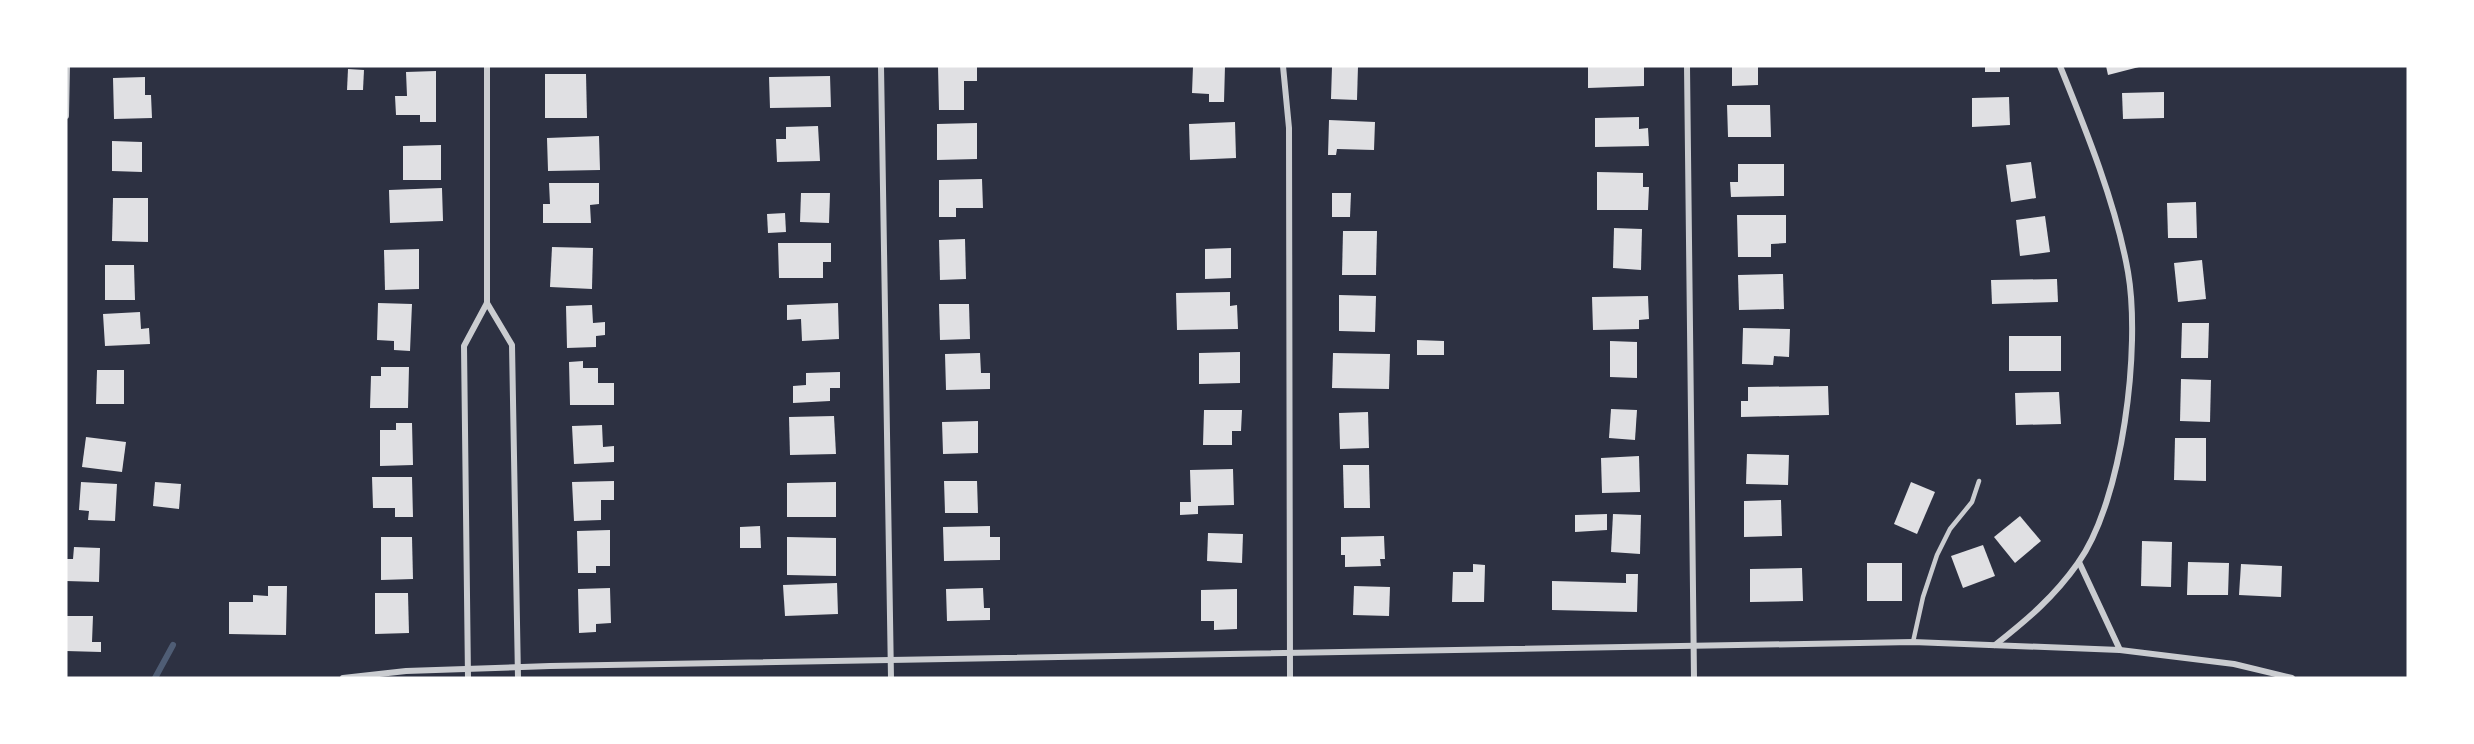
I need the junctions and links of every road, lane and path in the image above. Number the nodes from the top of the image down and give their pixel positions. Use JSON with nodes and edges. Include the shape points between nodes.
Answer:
{"nodes":[{"id":1,"x":67,"y":66,"type":"edge"},
{"id":2,"x":487,"y":66,"type":"edge"},
{"id":3,"x":881,"y":66,"type":"edge"},
{"id":4,"x":1283,"y":66,"type":"edge"},
{"id":5,"x":1687,"y":66,"type":"edge"},
{"id":6,"x":2060,"y":66,"type":"edge"},
{"id":7,"x":66,"y":116,"type":"edge"},
{"id":8,"x":487,"y":303,"type":"junction"},
{"id":9,"x":1979,"y":481,"type":"dead end"},
{"id":10,"x":2079,"y":562,"type":"junction"},
{"id":11,"x":1913,"y":642,"type":"junction"},
{"id":12,"x":1995,"y":645,"type":"junction"},
{"id":13,"x":1693,"y":647,"type":"junction"},
{"id":14,"x":2120,"y":650,"type":"junction"},
{"id":15,"x":1290,"y":652,"type":"junction"},
{"id":16,"x":891,"y":660,"type":"junction"},
{"id":17,"x":518,"y":669,"type":"junction"},
{"id":18,"x":468,"y":670,"type":"junction"},
{"id":19,"x":343,"y":678,"type":"edge"},
{"id":20,"x":468,"y":678,"type":"edge"},
{"id":21,"x":518,"y":678,"type":"edge"},
{"id":22,"x":891,"y":678,"type":"edge"},
{"id":23,"x":1290,"y":678,"type":"edge"},
{"id":24,"x":1694,"y":678,"type":"edge"},
{"id":25,"x":2292,"y":678,"type":"edge"}],
"edges":[{"from":1,"to":7,"type":"street"},
{"from":2,"to":8,"type":"street"},
{"from":3,"to":16,"type":"street"},
{"from":4,"to":15,"type":"street","via":[[1289,128]]},
{"from":5,"to":13,"type":"street"},
{"from":6,"to":10,"type":"street","via":[[2117,228],[2128,274],[2131,324],[2130,382],[2120,448],[2096,534]]},
{"from":8,"to":17,"type":"street","via":[[512,345]]},
{"from":8,"to":18,"type":"street","via":[[464,346]]},
{"from":9,"to":11,"type":"lane","via":[[1972,502],[1950,529],[1937,555]]},
{"from":10,"to":12,"type":"street","via":[[2040,609]]},
{"from":10,"to":14,"type":"street"},
{"from":11,"to":12,"type":"street"},
{"from":11,"to":13,"type":"street"},
{"from":12,"to":14,"type":"street"},
{"from":13,"to":15,"type":"street"},
{"from":13,"to":24,"type":"street"},
{"from":14,"to":25,"type":"street","via":[[2234,664]]},
{"from":15,"to":16,"type":"street"},
{"from":15,"to":23,"type":"street"},
{"from":16,"to":17,"type":"street"},
{"from":16,"to":22,"type":"street"},
{"from":17,"to":18,"type":"street"},
{"from":17,"to":21,"type":"street"},
{"from":18,"to":19,"type":"street","via":[[382,672]]},
{"from":18,"to":20,"type":"street"}]}
